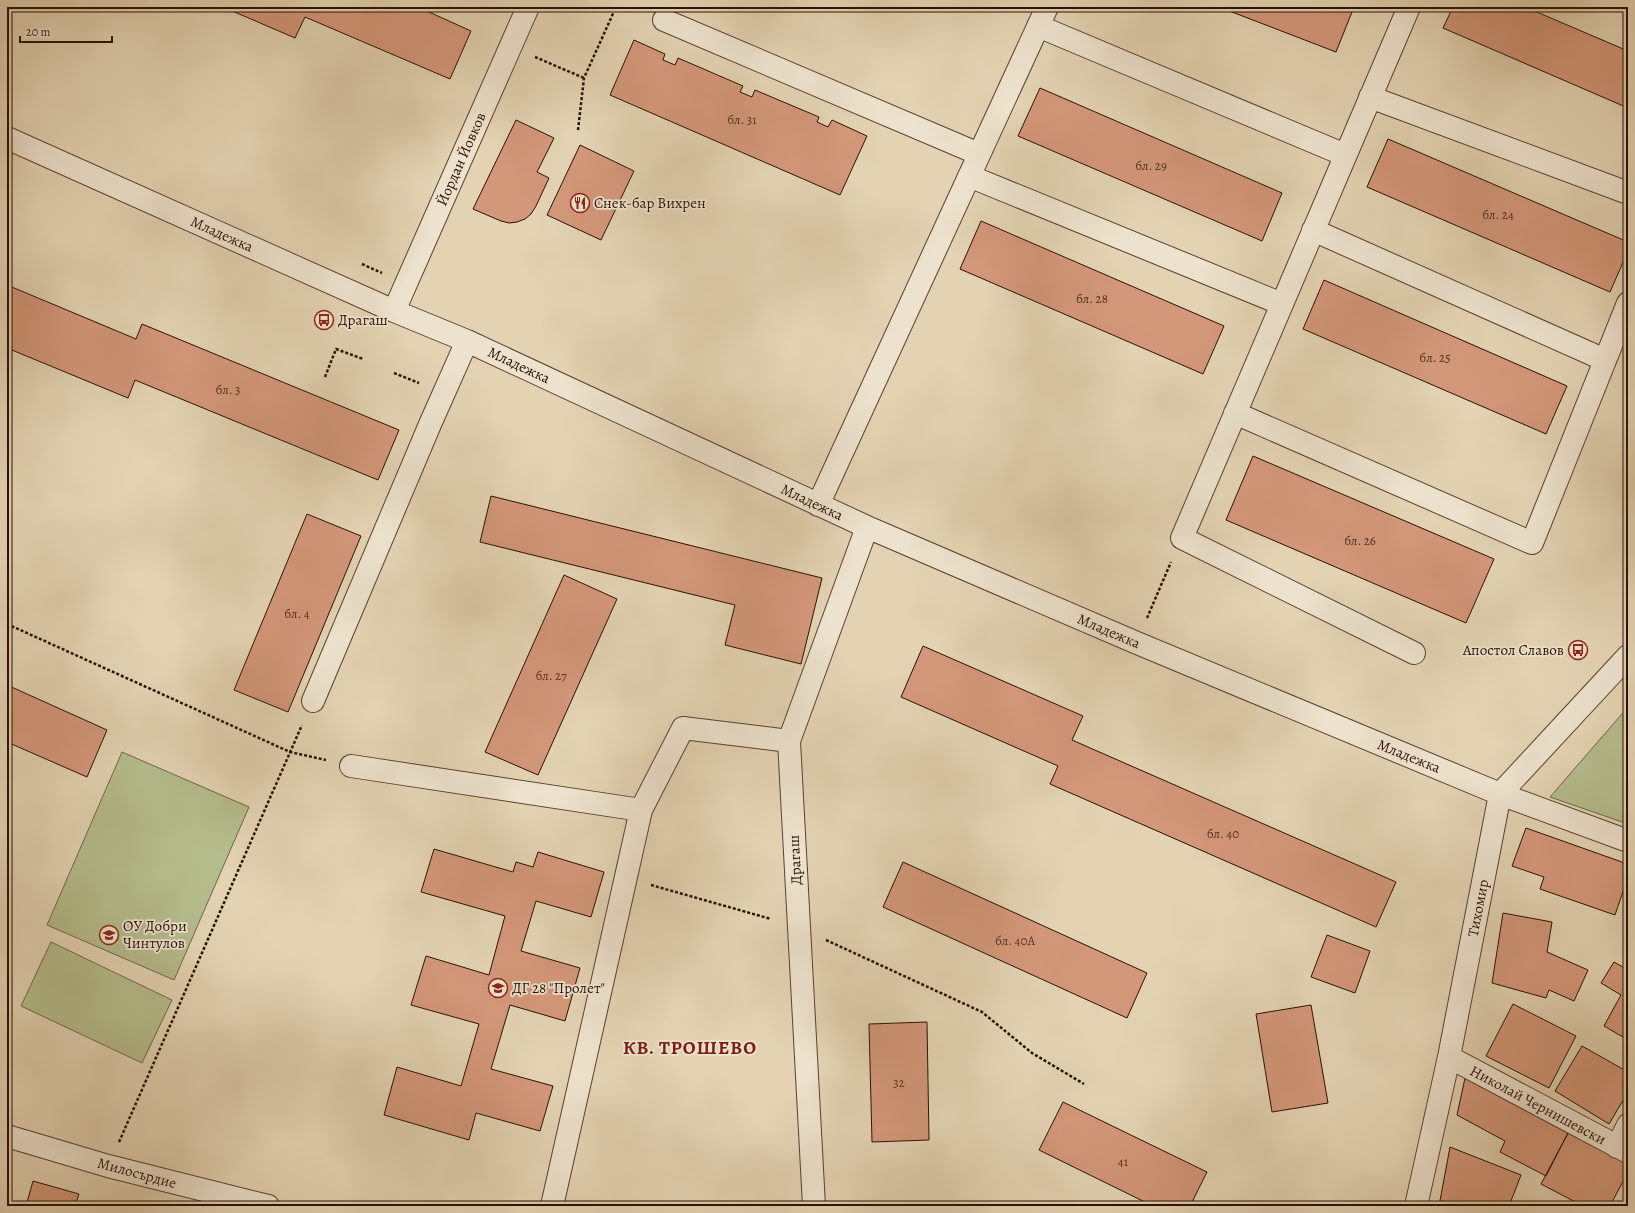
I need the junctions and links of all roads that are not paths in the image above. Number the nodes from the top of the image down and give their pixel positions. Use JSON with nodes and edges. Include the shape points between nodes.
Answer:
{"nodes":[{"id":1,"x":528,"y":7,"type":"edge"},
{"id":2,"x":1047,"y":7,"type":"edge"},
{"id":3,"x":1409,"y":7,"type":"edge"},
{"id":4,"x":664,"y":20,"type":"dead end"},
{"id":5,"x":1038,"y":26,"type":"junction"},
{"id":6,"x":1370,"y":97,"type":"junction"},
{"id":7,"x":7,"y":138,"type":"edge"},
{"id":8,"x":979,"y":154,"type":"junction"},
{"id":9,"x":1346,"y":155,"type":"junction"},
{"id":10,"x":969,"y":176,"type":"junction"},
{"id":11,"x":1628,"y":193,"type":"edge"},
{"id":12,"x":1313,"y":230,"type":"junction"},
{"id":13,"x":1628,"y":303,"type":"edge"},
{"id":14,"x":1282,"y":304,"type":"junction"},
{"id":15,"x":394,"y":310,"type":"junction"},
{"id":16,"x":467,"y":341,"type":"junction"},
{"id":17,"x":1605,"y":360,"type":"junction"},
{"id":18,"x":1235,"y":413,"type":"junction"},
{"id":19,"x":818,"y":505,"type":"junction"},
{"id":20,"x":867,"y":527,"type":"junction"},
{"id":21,"x":1414,"y":653,"type":"dead end"},
{"id":22,"x":1628,"y":656,"type":"edge"},
{"id":23,"x":313,"y":701,"type":"road end"},
{"id":24,"x":788,"y":740,"type":"junction"},
{"id":25,"x":351,"y":766,"type":"road end"},
{"id":26,"x":1500,"y":794,"type":"junction"},
{"id":27,"x":641,"y":810,"type":"junction"},
{"id":28,"x":1628,"y":841,"type":"edge"},
{"id":29,"x":1449,"y":1057,"type":"junction"},
{"id":30,"x":1628,"y":1125,"type":"edge"},
{"id":31,"x":7,"y":1136,"type":"edge"},
{"id":32,"x":1622,"y":1149,"type":"edge"},
{"id":33,"x":268,"y":1206,"type":"edge"},
{"id":34,"x":552,"y":1206,"type":"edge"},
{"id":35,"x":814,"y":1206,"type":"edge"},
{"id":36,"x":1416,"y":1206,"type":"edge"}],
"edges":[{"from":1,"to":15,"type":"street","name":"Йордан Йовков"},
{"from":2,"to":5,"type":"street"},
{"from":3,"to":6,"type":"street"},
{"from":4,"to":8,"type":"street"},
{"from":5,"to":8,"type":"street"},
{"from":5,"to":9,"type":"street"},
{"from":6,"to":9,"type":"street"},
{"from":6,"to":11,"type":"street"},
{"from":7,"to":15,"type":"street","name":"Младежка"},
{"from":8,"to":10,"type":"street"},
{"from":9,"to":12,"type":"street"},
{"from":10,"to":14,"type":"street"},
{"from":10,"to":19,"type":"street"},
{"from":12,"to":14,"type":"street"},
{"from":12,"to":17,"type":"street"},
{"from":13,"to":17,"type":"street"},
{"from":14,"to":18,"type":"street"},
{"from":15,"to":16,"type":"street","name":"Младежка"},
{"from":16,"to":19,"type":"street","name":"Младежка"},
{"from":16,"to":23,"type":"street"},
{"from":17,"to":18,"type":"street","via":[[1532,543]]},
{"from":18,"to":21,"type":"street","via":[[1182,538]]},
{"from":19,"to":20,"type":"street","name":"Младежка"},
{"from":20,"to":24,"type":"street","name":"Драгаш"},
{"from":20,"to":26,"type":"street","name":"Младежка"},
{"from":22,"to":26,"type":"street"},
{"from":24,"to":27,"type":"street","via":[[683,728]]},
{"from":24,"to":35,"type":"street","name":"Драгаш"},
{"from":25,"to":27,"type":"street"},
{"from":26,"to":28,"type":"street","name":"Младежка"},
{"from":26,"to":29,"type":"street","name":"Тихомир"},
{"from":27,"to":34,"type":"street"},
{"from":29,"to":32,"type":"street","name":"Николай Чернишевски"},
{"from":29,"to":36,"type":"street","name":"Тихомир"},
{"from":30,"to":32,"type":"street"},
{"from":31,"to":33,"type":"street","name":"Милосърдие","via":[[108,1166]]}]}
